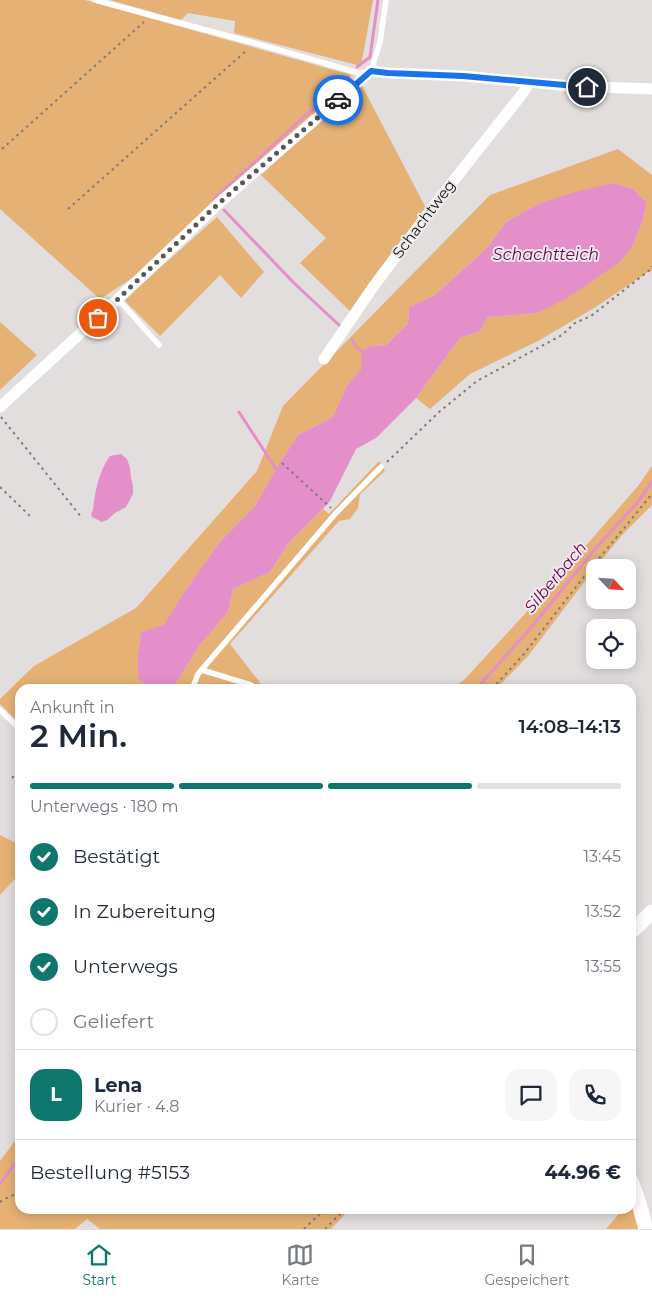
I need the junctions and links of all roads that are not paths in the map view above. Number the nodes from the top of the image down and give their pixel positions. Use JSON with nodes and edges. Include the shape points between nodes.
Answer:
{"nodes":[{"id":1,"x":95,"y":0,"type":"edge"},
{"id":2,"x":386,"y":0,"type":"edge"},
{"id":3,"x":371,"y":71,"type":"junction"},
{"id":4,"x":528,"y":82,"type":"junction"},
{"id":5,"x":652,"y":90,"type":"edge"},
{"id":6,"x":118,"y":300,"type":"junction"},
{"id":7,"x":159,"y":345,"type":"dead end"},
{"id":8,"x":324,"y":359,"type":"dead end"},
{"id":9,"x":0,"y":407,"type":"edge"},
{"id":10,"x":381,"y":467,"type":"road end"},
{"id":11,"x":372,"y":469,"type":"dead end"},
{"id":12,"x":372,"y":476,"type":"junction"},
{"id":13,"x":202,"y":670,"type":"junction"},
{"id":14,"x":194,"y":684,"type":"edge"},
{"id":15,"x":248,"y":684,"type":"edge"},
{"id":16,"x":0,"y":710,"type":"edge"},
{"id":17,"x":15,"y":724,"type":"edge"},
{"id":18,"x":652,"y":912,"type":"edge"},
{"id":19,"x":636,"y":927,"type":"edge"},
{"id":20,"x":636,"y":1194,"type":"edge"},
{"id":21,"x":646,"y":1229,"type":"edge"}],
"edges":[{"from":1,"to":3,"type":"lane","via":[[359,73]]},
{"from":2,"to":3,"type":"lane","via":[[380,42]]},
{"from":3,"to":4,"type":"street"},
{"from":3,"to":6,"type":"street","via":[[218,204]]},
{"from":4,"to":5,"type":"street"},
{"from":4,"to":8,"type":"street","name":"Schachtweg","via":[[523,93],[384,272]]},
{"from":6,"to":7,"type":"lane"},
{"from":6,"to":9,"type":"street"},
{"from":10,"to":12,"type":"lane"},
{"from":11,"to":12,"type":"lane"},
{"from":12,"to":13,"type":"lane","via":[[336,513]]},
{"from":13,"to":14,"type":"lane"},
{"from":13,"to":15,"type":"lane"},
{"from":16,"to":17,"type":"lane"},
{"from":18,"to":19,"type":"street"},
{"from":20,"to":21,"type":"street"}]}
